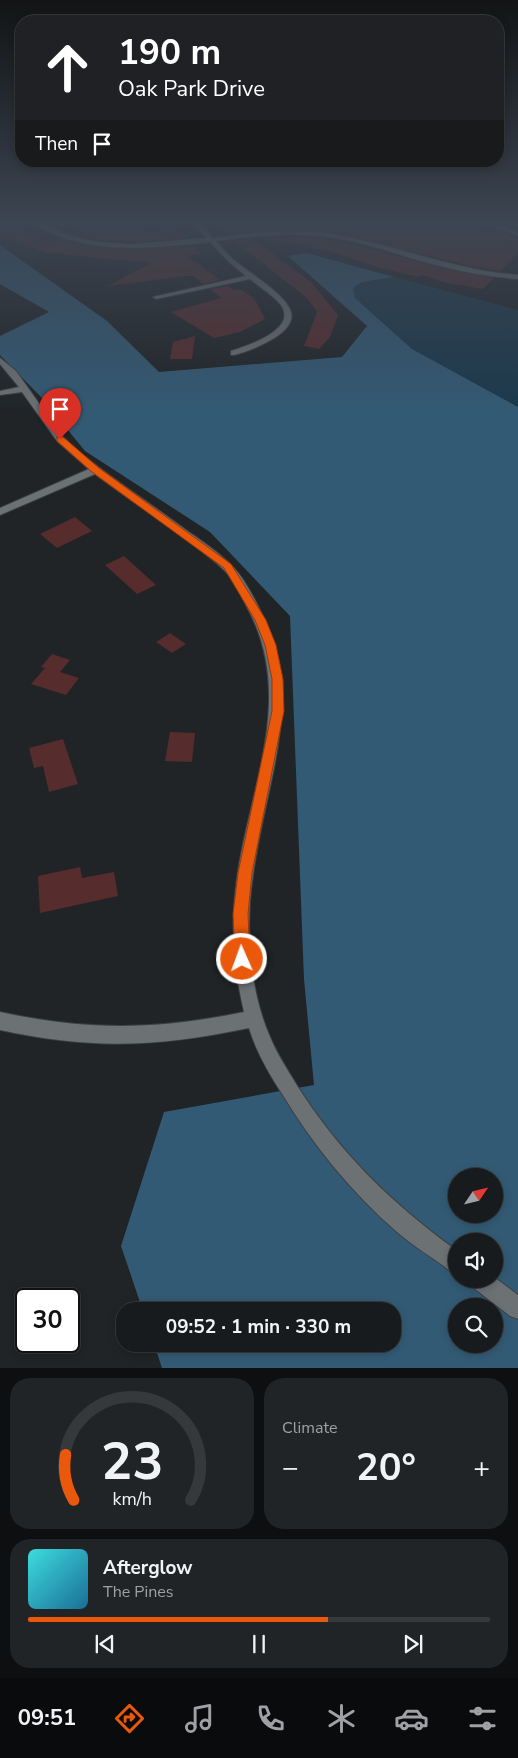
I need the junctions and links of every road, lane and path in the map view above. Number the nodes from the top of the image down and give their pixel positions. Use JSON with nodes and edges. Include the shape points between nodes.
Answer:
{"nodes":[{"id":1,"x":209,"y":286,"type":"edge"},
{"id":2,"x":261,"y":286,"type":"edge"},
{"id":3,"x":156,"y":297,"type":"dead end"},
{"id":4,"x":234,"y":353,"type":"dead end"},
{"id":5,"x":0,"y":360,"type":"edge"},
{"id":6,"x":13,"y":373,"type":"junction"},
{"id":7,"x":0,"y":376,"type":"edge"},
{"id":8,"x":24,"y":389,"type":"junction"},
{"id":9,"x":0,"y":394,"type":"edge"},
{"id":10,"x":96,"y":470,"type":"junction"},
{"id":11,"x":0,"y":512,"type":"edge"},
{"id":12,"x":255,"y":1018,"type":"junction"},
{"id":13,"x":0,"y":1021,"type":"edge"},
{"id":14,"x":448,"y":1256,"type":"edge"},
{"id":15,"x":490,"y":1288,"type":"edge"},
{"id":16,"x":518,"y":1308,"type":"edge"}],
"edges":[{"from":1,"to":3,"type":"street"},
{"from":2,"to":4,"type":"street","via":[[287,308],[288,320],[272,337]]},
{"from":5,"to":6,"type":"street"},
{"from":6,"to":7,"type":"street"},
{"from":6,"to":8,"type":"street"},
{"from":8,"to":9,"type":"street"},
{"from":8,"to":10,"type":"street","via":[[60,439]]},
{"from":10,"to":11,"type":"street"},
{"from":10,"to":12,"type":"street","via":[[220,560],[240,582],[270,645],[279,693],[278,711],[245,873],[241,914],[242,959]]},
{"from":12,"to":13,"type":"street","via":[[202,1030],[153,1036],[62,1034]]},
{"from":12,"to":14,"type":"street","via":[[268,1054],[292,1094],[339,1158],[406,1226]]},
{"from":15,"to":16,"type":"street"}]}
